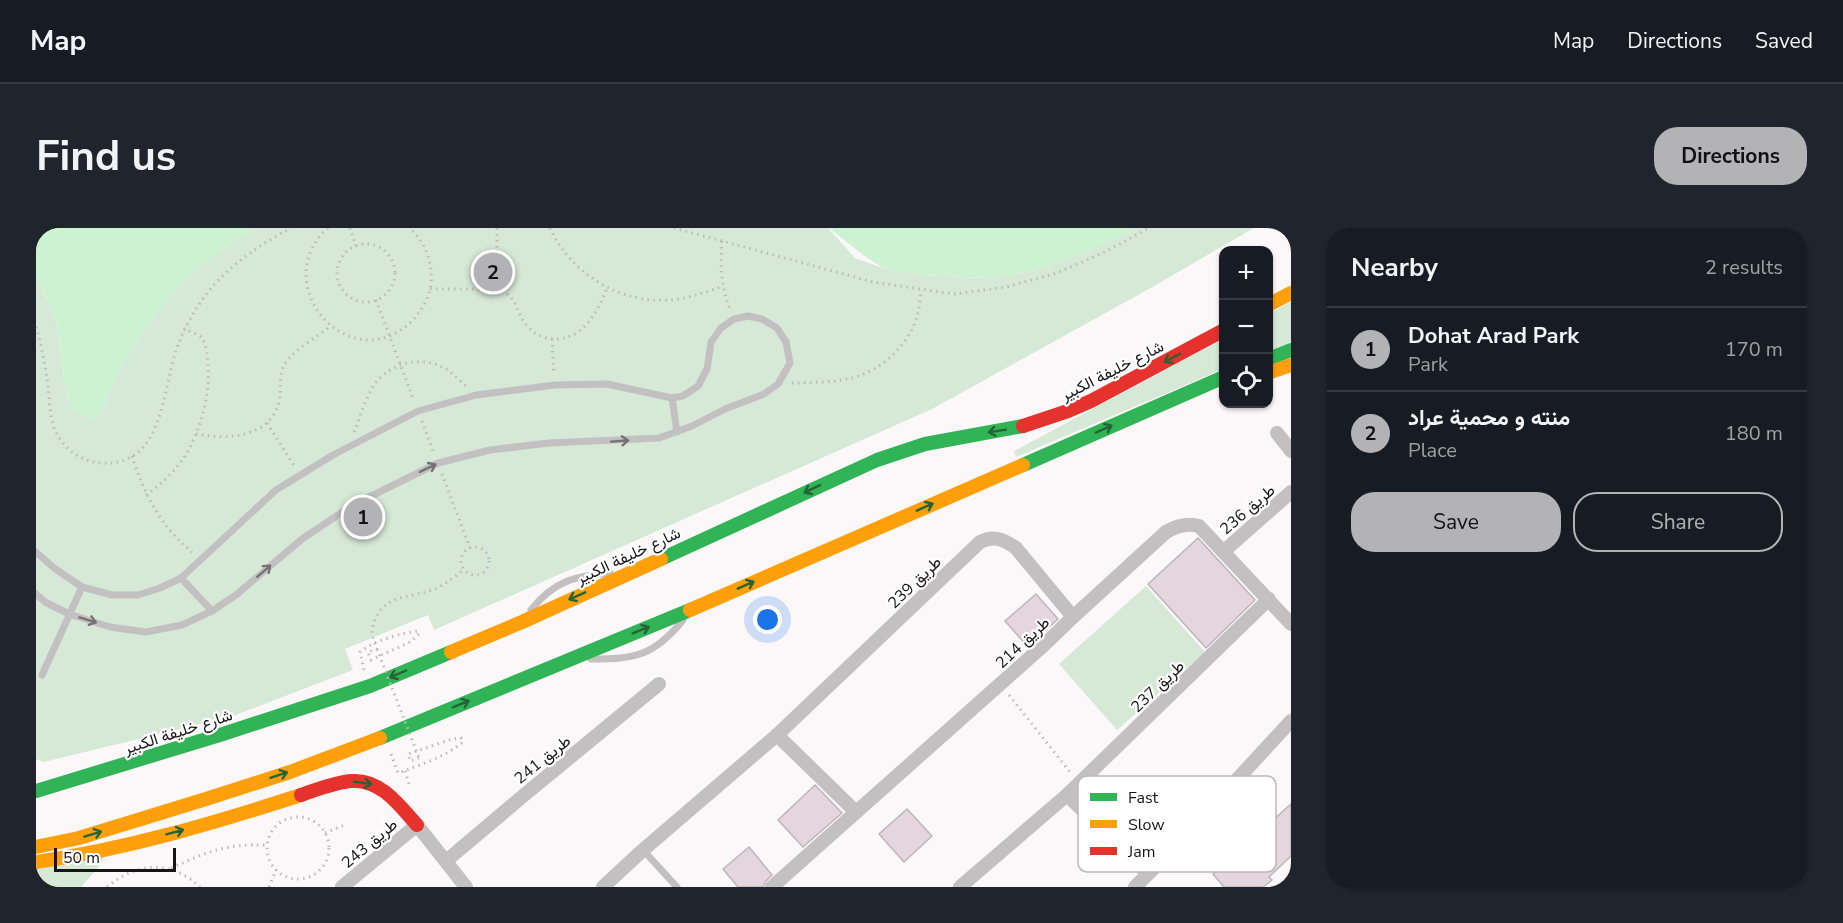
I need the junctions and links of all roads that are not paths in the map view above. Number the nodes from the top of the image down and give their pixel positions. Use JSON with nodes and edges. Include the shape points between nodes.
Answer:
{"nodes":[{"id":1,"x":1291,"y":293,"type":"edge"},
{"id":2,"x":1273,"y":303,"type":"edge"},
{"id":3,"x":1219,"y":333,"type":"edge"},
{"id":4,"x":1291,"y":351,"type":"edge"},
{"id":5,"x":1273,"y":358,"type":"edge"},
{"id":6,"x":1291,"y":365,"type":"edge"},
{"id":7,"x":1273,"y":372,"type":"edge"},
{"id":8,"x":1219,"y":379,"type":"edge"},
{"id":9,"x":672,"y":398,"type":"junction"},
{"id":10,"x":677,"y":432,"type":"junction"},
{"id":11,"x":1277,"y":433,"type":"dead end"},
{"id":12,"x":1291,"y":452,"type":"edge"},
{"id":13,"x":1291,"y":492,"type":"edge"},
{"id":14,"x":1224,"y":551,"type":"junction"},
{"id":15,"x":36,"y":552,"type":"edge"},
{"id":16,"x":181,"y":578,"type":"junction"},
{"id":17,"x":82,"y":587,"type":"junction"},
{"id":18,"x":36,"y":594,"type":"edge"},
{"id":19,"x":1269,"y":599,"type":"junction"},
{"id":20,"x":693,"y":609,"type":"junction"},
{"id":21,"x":212,"y":611,"type":"junction"},
{"id":22,"x":69,"y":614,"type":"junction"},
{"id":23,"x":1073,"y":617,"type":"junction"},
{"id":24,"x":1291,"y":624,"type":"edge"},
{"id":25,"x":570,"y":659,"type":"junction"},
{"id":26,"x":42,"y":675,"type":"dead end"},
{"id":27,"x":659,"y":684,"type":"dead end"},
{"id":28,"x":1291,"y":721,"type":"edge"},
{"id":29,"x":777,"y":735,"type":"junction"},
{"id":30,"x":101,"y":773,"type":"junction"},
{"id":31,"x":1085,"y":776,"type":"edge"},
{"id":32,"x":1240,"y":776,"type":"edge"},
{"id":33,"x":36,"y":777,"type":"edge"},
{"id":34,"x":1078,"y":783,"type":"edge"},
{"id":35,"x":36,"y":792,"type":"edge"},
{"id":36,"x":1067,"y":795,"type":"junction"},
{"id":37,"x":1078,"y":806,"type":"edge"},
{"id":38,"x":856,"y":812,"type":"junction"},
{"id":39,"x":417,"y":825,"type":"junction"},
{"id":40,"x":36,"y":847,"type":"edge"},
{"id":41,"x":643,"y":850,"type":"junction"},
{"id":42,"x":446,"y":861,"type":"junction"},
{"id":43,"x":36,"y":862,"type":"edge"},
{"id":44,"x":1147,"y":873,"type":"edge"},
{"id":45,"x":787,"y":882,"type":"edge"},
{"id":46,"x":342,"y":887,"type":"edge"},
{"id":47,"x":466,"y":887,"type":"edge"},
{"id":48,"x":603,"y":887,"type":"edge"},
{"id":49,"x":677,"y":887,"type":"edge"},
{"id":50,"x":772,"y":887,"type":"edge"},
{"id":51,"x":960,"y":887,"type":"edge"},
{"id":52,"x":1135,"y":887,"type":"edge"}],
"edges":[{"from":1,"to":2,"type":"main road"},
{"from":3,"to":30,"type":"main road","name":"شارع خليفة الكبير","one_way":true,"via":[[1068,411],[1023,426],[925,444],[877,460],[522,622],[370,686]]},
{"from":4,"to":5,"type":"main road"},
{"from":6,"to":7,"type":"main road"},
{"from":20,"to":8,"type":"main road","one_way":true},
{"from":9,"to":10,"type":"lane"},
{"from":9,"to":10,"type":"lane","via":[[698,386],[708,369],[711,342],[734,319],[762,319],[777,328],[786,342],[790,363],[778,384],[764,394]]},
{"from":9,"to":16,"type":"lane","via":[[607,384],[555,385],[476,395],[418,411],[276,490]]},
{"from":21,"to":10,"type":"lane","one_way":true,"via":[[302,539],[353,505],[438,463],[490,450],[549,442],[659,438]]},
{"from":11,"to":12,"type":"street"},
{"from":13,"to":14,"type":"street","name":"طريق 236"},
{"from":14,"to":19,"type":"street","name":"طريق 214"},
{"from":14,"to":23,"type":"street","name":"طريق 214","via":[[1199,526],[1174,527]]},
{"from":15,"to":17,"type":"lane"},
{"from":16,"to":17,"type":"lane","via":[[138,595],[112,595]]},
{"from":16,"to":21,"type":"lane"},
{"from":17,"to":22,"type":"lane"},
{"from":18,"to":22,"type":"lane"},
{"from":19,"to":24,"type":"street","name":"طريق 214"},
{"from":19,"to":31,"type":"street","name":"طريق 237"},
{"from":25,"to":20,"type":"main road","one_way":true},
{"from":20,"to":25,"type":"lane","via":[[668,638],[640,655]]},
{"from":22,"to":21,"type":"lane","one_way":true,"via":[[110,627],[146,632],[182,625]]},
{"from":22,"to":26,"type":"lane"},
{"from":23,"to":29,"type":"street","name":"طريق 239","via":[[1016,548],[996,537],[988,538]]},
{"from":23,"to":38,"type":"street","name":"طريق 214"},
{"from":40,"to":25,"type":"main road","one_way":true,"via":[[79,838],[290,772]]},
{"from":27,"to":42,"type":"street","name":"طريق 241"},
{"from":28,"to":32,"type":"street"},
{"from":29,"to":38,"type":"street"},
{"from":29,"to":41,"type":"street","name":"طريق 239"},
{"from":30,"to":33,"type":"main road"},
{"from":30,"to":35,"type":"main road","name":"شارع خليفة الكبير"},
{"from":34,"to":36,"type":"street","name":"طريق 237"},
{"from":36,"to":37,"type":"street"},
{"from":36,"to":51,"type":"street","name":"طريق 237"},
{"from":38,"to":45,"type":"street","name":"طريق 214"},
{"from":39,"to":42,"type":"street"},
{"from":43,"to":39,"type":"main road","one_way":true,"via":[[145,840],[352,782],[382,789]]},
{"from":39,"to":46,"type":"street","name":"طريق 243"},
{"from":41,"to":48,"type":"street","name":"طريق 239"},
{"from":41,"to":49,"type":"lane"},
{"from":42,"to":47,"type":"street"},
{"from":44,"to":52,"type":"street"},
{"from":45,"to":50,"type":"street","name":"طريق 214"}]}
